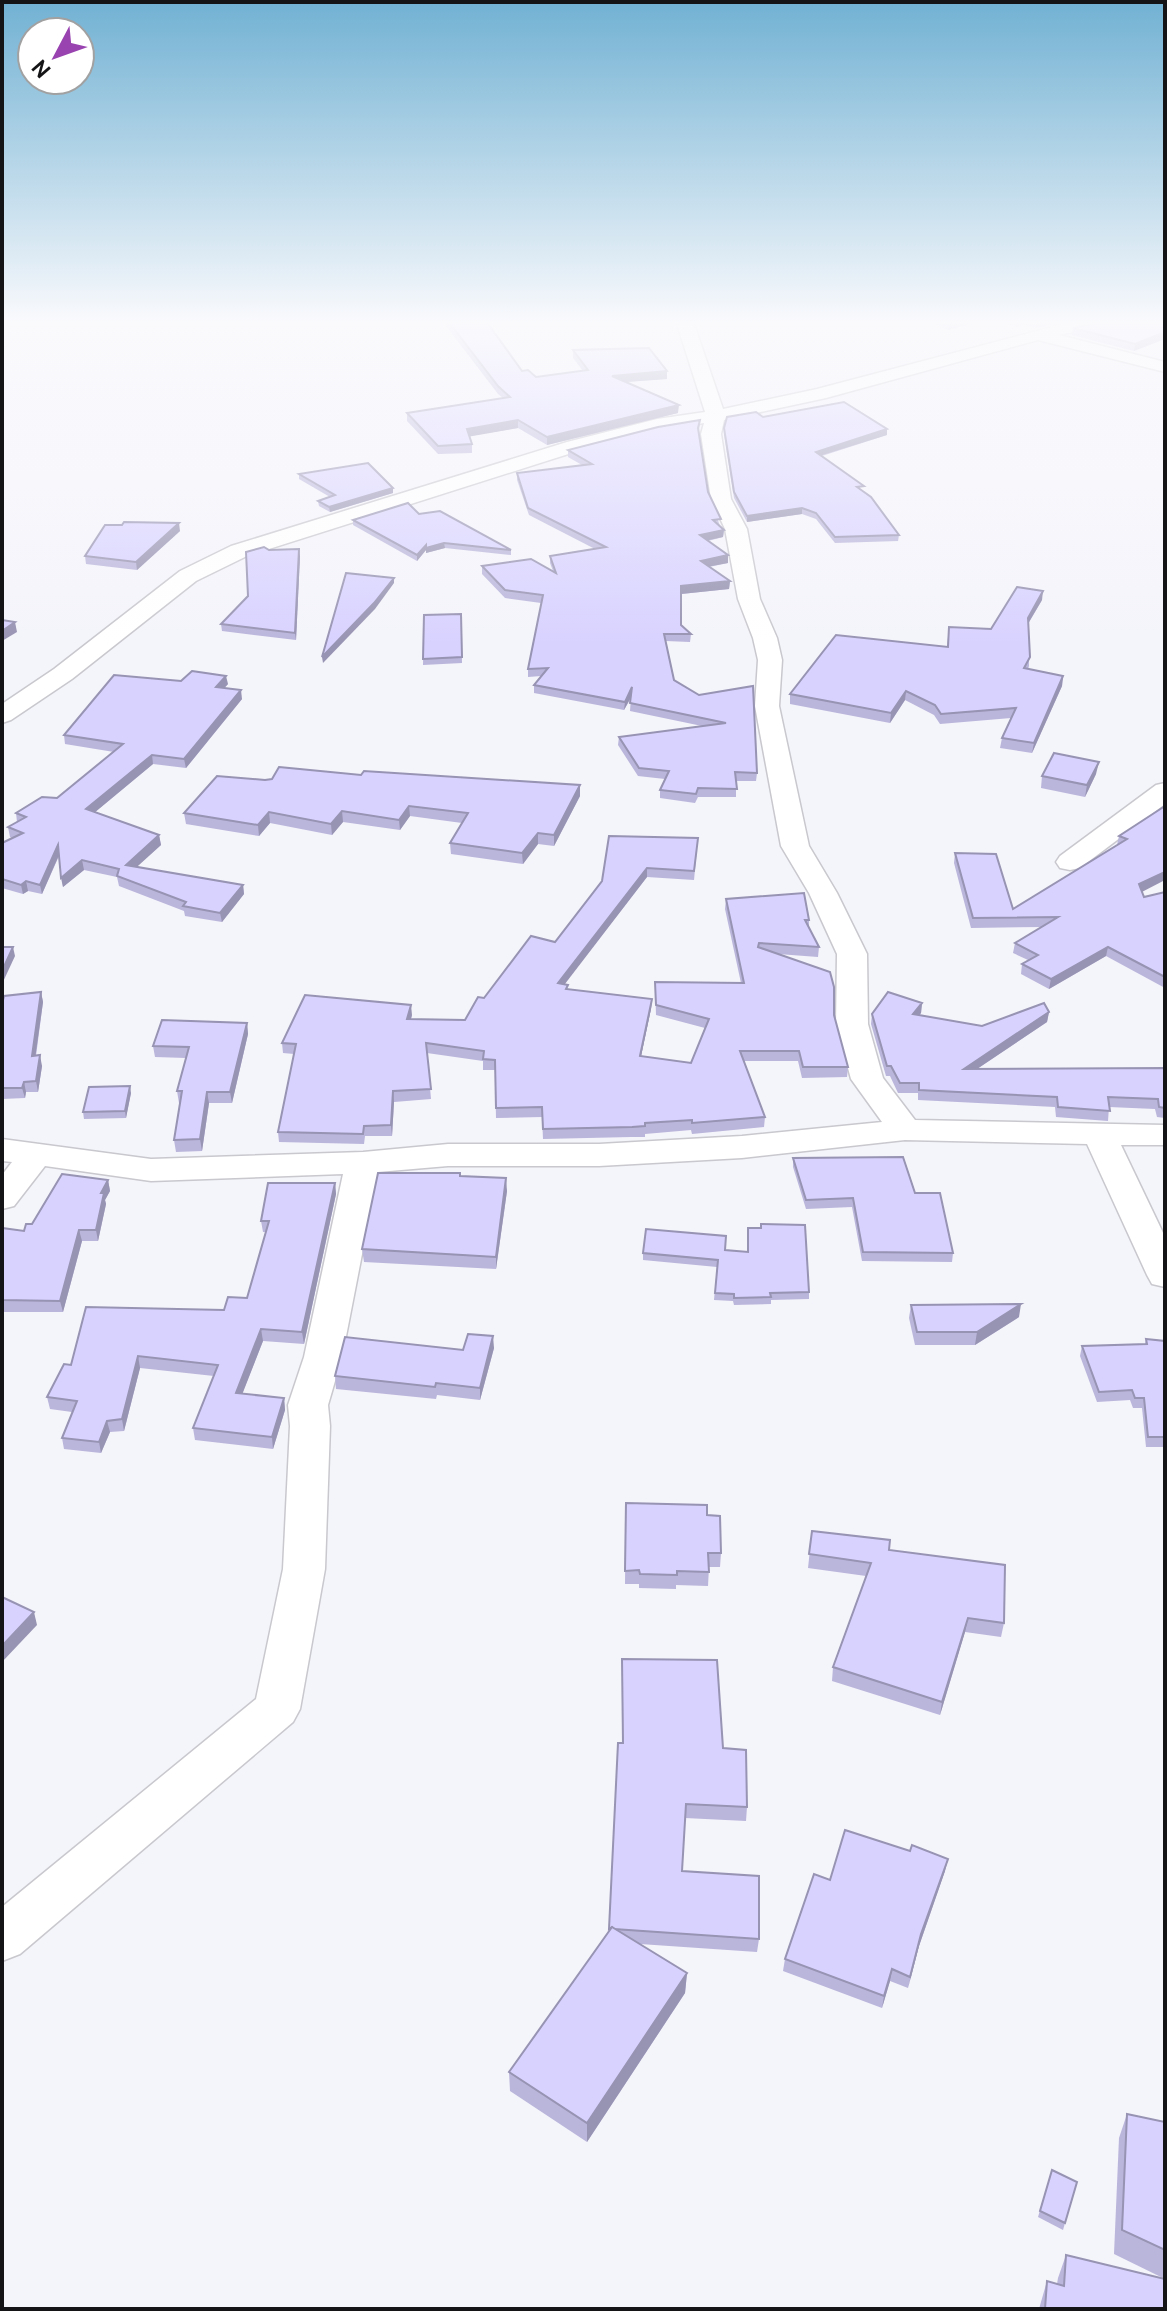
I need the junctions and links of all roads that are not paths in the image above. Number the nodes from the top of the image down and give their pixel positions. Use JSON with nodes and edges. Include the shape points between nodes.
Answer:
{"nodes":[{"id":1,"x":642,"y":429,"type":"edge"},
{"id":2,"x":712,"y":429,"type":"edge"},
{"id":3,"x":2,"y":715,"type":"edge"},
{"id":4,"x":1165,"y":791,"type":"edge"},
{"id":5,"x":1070,"y":862,"type":"dead end"},
{"id":6,"x":905,"y":1130,"type":"junction"},
{"id":7,"x":1098,"y":1132,"type":"junction"},
{"id":8,"x":1165,"y":1135,"type":"edge"},
{"id":9,"x":2,"y":1150,"type":"edge"},
{"id":10,"x":36,"y":1155,"type":"junction"},
{"id":11,"x":363,"y":1163,"type":"junction"},
{"id":12,"x":2,"y":1198,"type":"edge"},
{"id":13,"x":1165,"y":1275,"type":"edge"},
{"id":14,"x":2,"y":1938,"type":"edge"}],
"edges":[{"from":1,"to":3,"type":"street","via":[[210,562]]},
{"from":2,"to":6,"type":"street","via":[[721,499],[736,529],[749,599],[770,660],[767,706],[795,846],[852,954],[852,1024],[867,1079]]},
{"from":4,"to":5,"type":"street"},
{"from":6,"to":7,"type":"street"},
{"from":6,"to":11,"type":"street","via":[[742,1147],[599,1155],[448,1155]]},
{"from":7,"to":8,"type":"street"},
{"from":7,"to":13,"type":"street"},
{"from":9,"to":10,"type":"street"},
{"from":10,"to":11,"type":"street","via":[[151,1170]]},
{"from":10,"to":12,"type":"street"},
{"from":11,"to":14,"type":"street","via":[[308,1405],[304,1569],[277,1709]]}]}
